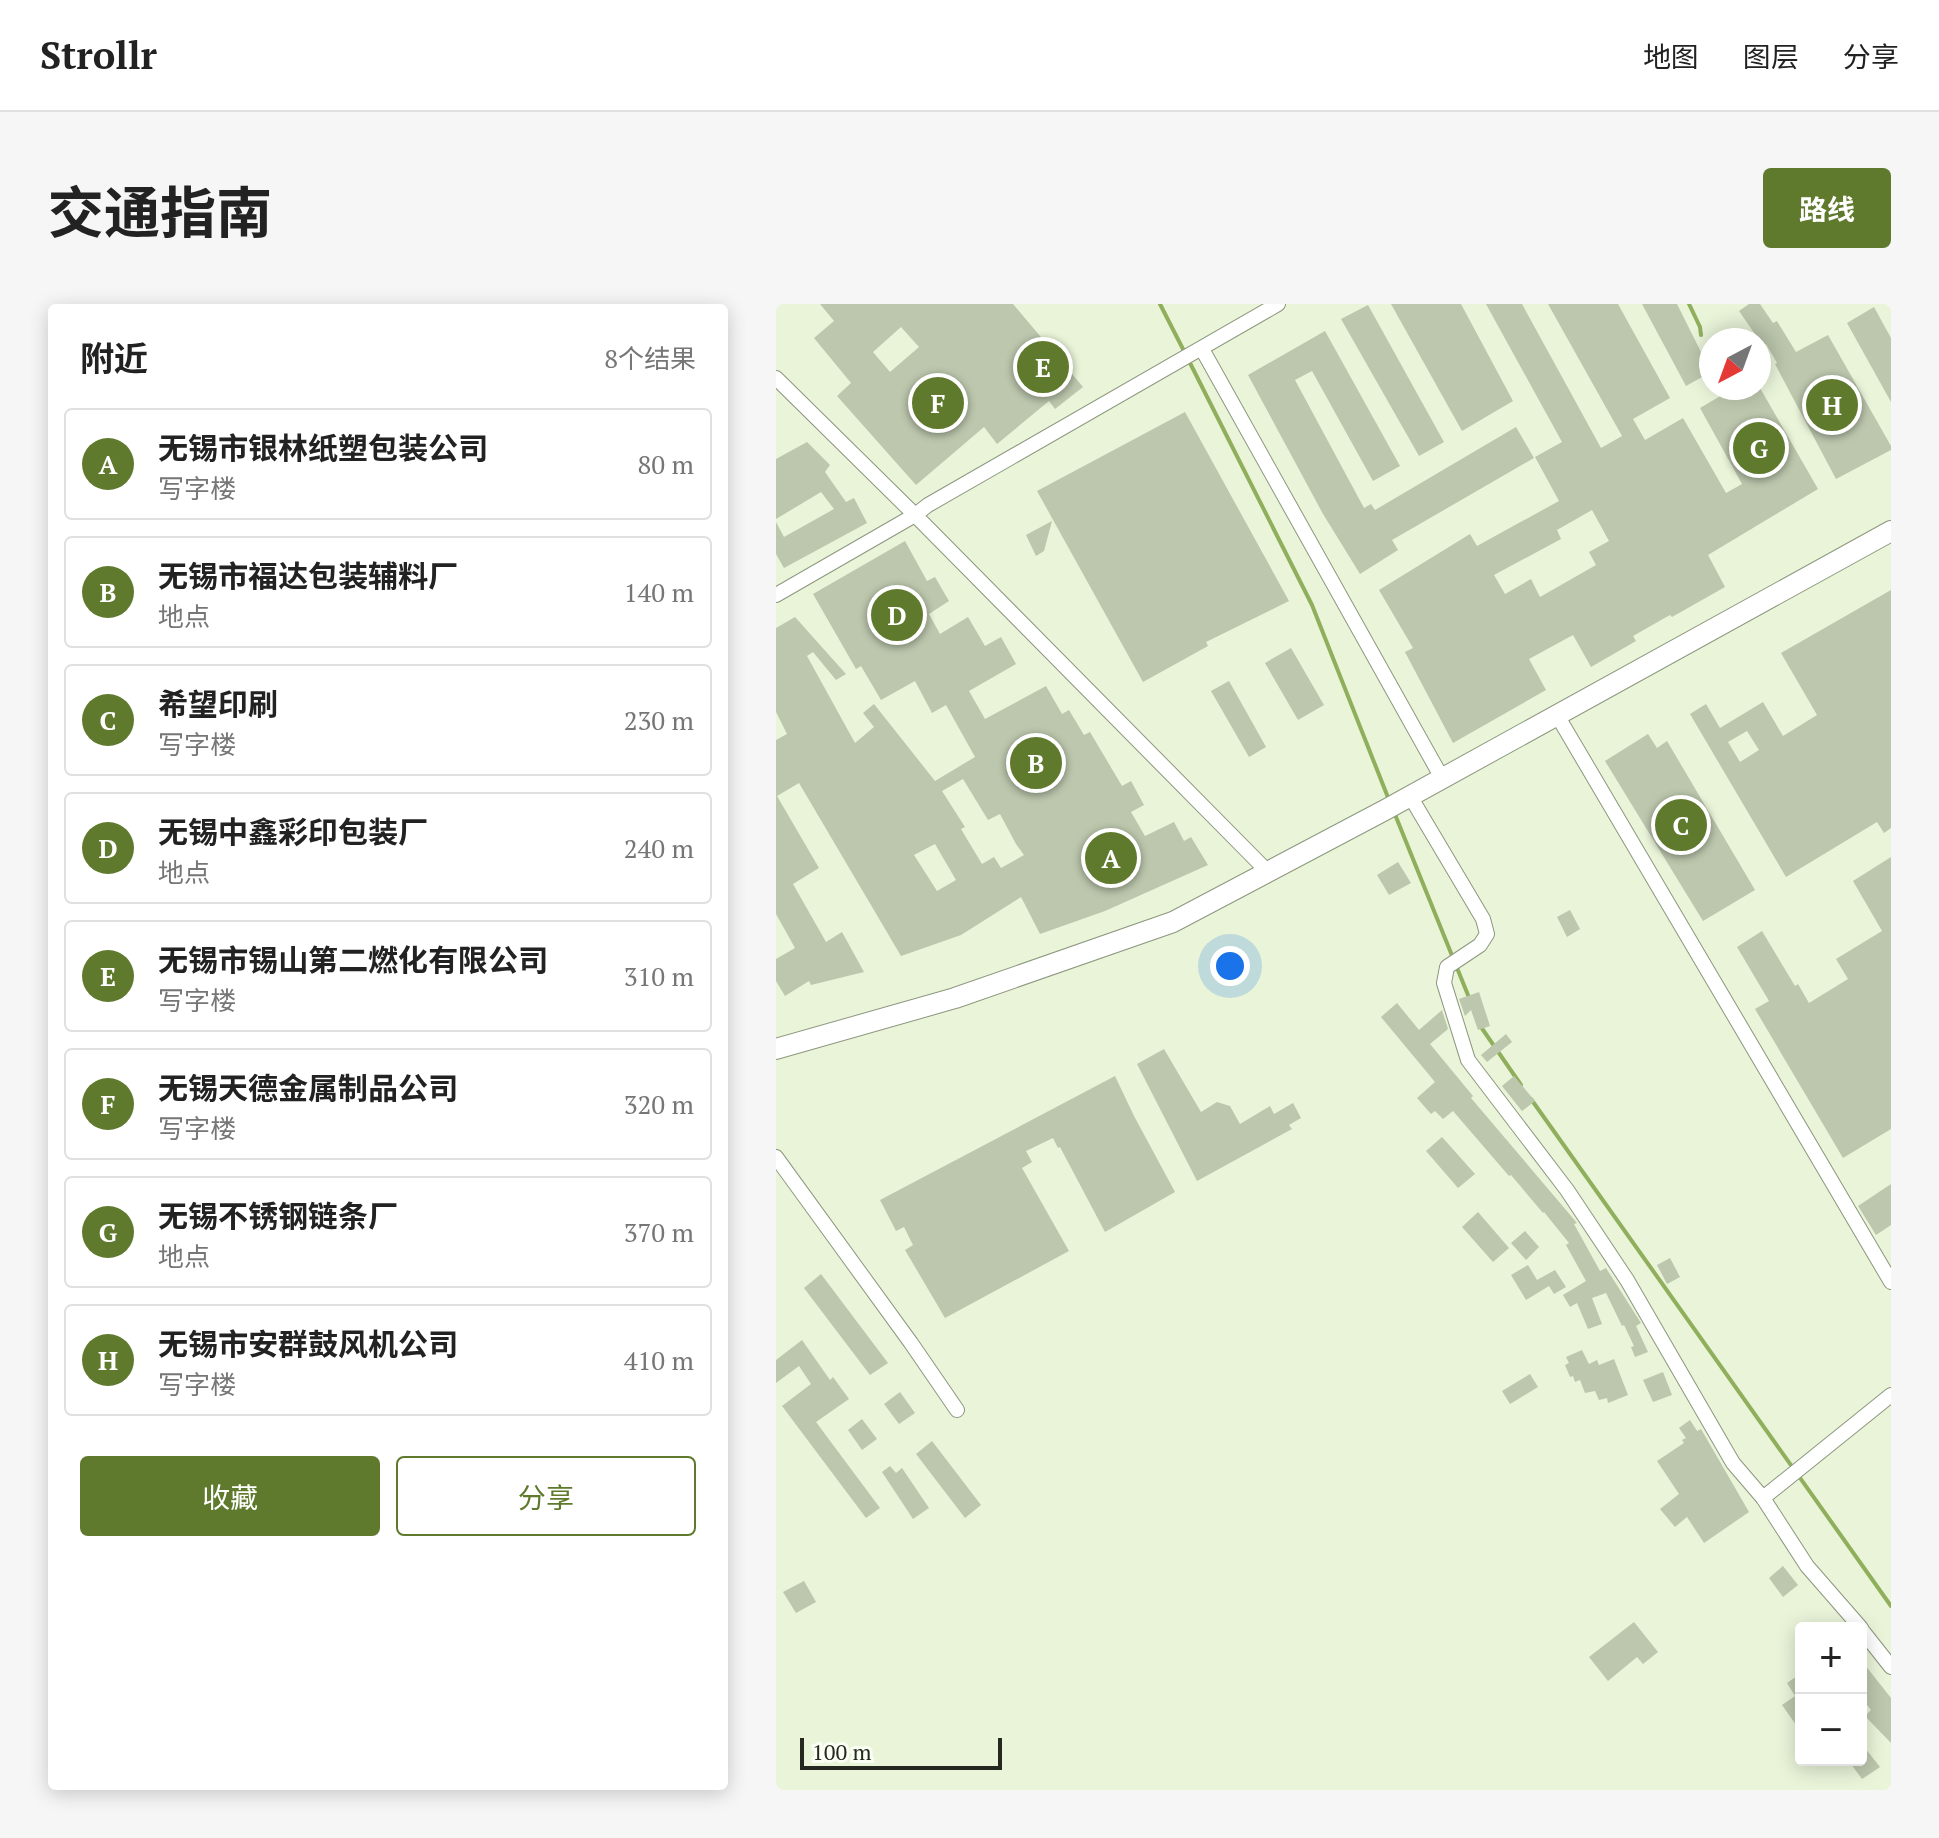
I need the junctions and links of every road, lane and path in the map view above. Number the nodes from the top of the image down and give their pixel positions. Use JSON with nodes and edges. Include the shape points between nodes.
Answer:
{"nodes":[{"id":1,"x":1278,"y":304,"type":"edge"},
{"id":2,"x":1198,"y":351,"type":"junction"},
{"id":3,"x":776,"y":378,"type":"edge"},
{"id":4,"x":915,"y":515,"type":"junction"},
{"id":5,"x":1891,"y":531,"type":"edge"},
{"id":6,"x":776,"y":595,"type":"edge"},
{"id":7,"x":1557,"y":715,"type":"junction"},
{"id":8,"x":1442,"y":778,"type":"junction"},
{"id":9,"x":1398,"y":802,"type":"junction"},
{"id":10,"x":1268,"y":872,"type":"junction"},
{"id":11,"x":776,"y":1049,"type":"edge"},
{"id":12,"x":776,"y":1157,"type":"edge"},
{"id":13,"x":1891,"y":1282,"type":"edge"},
{"id":14,"x":1891,"y":1395,"type":"edge"},
{"id":15,"x":957,"y":1410,"type":"dead end"},
{"id":16,"x":1763,"y":1498,"type":"junction"},
{"id":17,"x":1856,"y":1622,"type":"edge"},
{"id":18,"x":1867,"y":1636,"type":"edge"},
{"id":19,"x":1891,"y":1667,"type":"edge"}],
"edges":[{"from":1,"to":2,"type":"street"},
{"from":2,"to":4,"type":"street"},
{"from":2,"to":8,"type":"street"},
{"from":3,"to":4,"type":"street"},
{"from":4,"to":6,"type":"street"},
{"from":4,"to":10,"type":"street"},
{"from":5,"to":7,"type":"street"},
{"from":7,"to":8,"type":"street"},
{"from":7,"to":13,"type":"street"},
{"from":8,"to":9,"type":"street"},
{"from":9,"to":10,"type":"street"},
{"from":9,"to":16,"type":"street","via":[[1483,919],[1487,934],[1480,945],[1447,967],[1444,983],[1468,1060],[1567,1190],[1627,1280],[1733,1463]]},
{"from":10,"to":11,"type":"street","via":[[1173,922],[955,998]]},
{"from":12,"to":15,"type":"street"},
{"from":14,"to":16,"type":"street"},
{"from":16,"to":17,"type":"street","via":[[1807,1566]]},
{"from":18,"to":19,"type":"street"}]}
